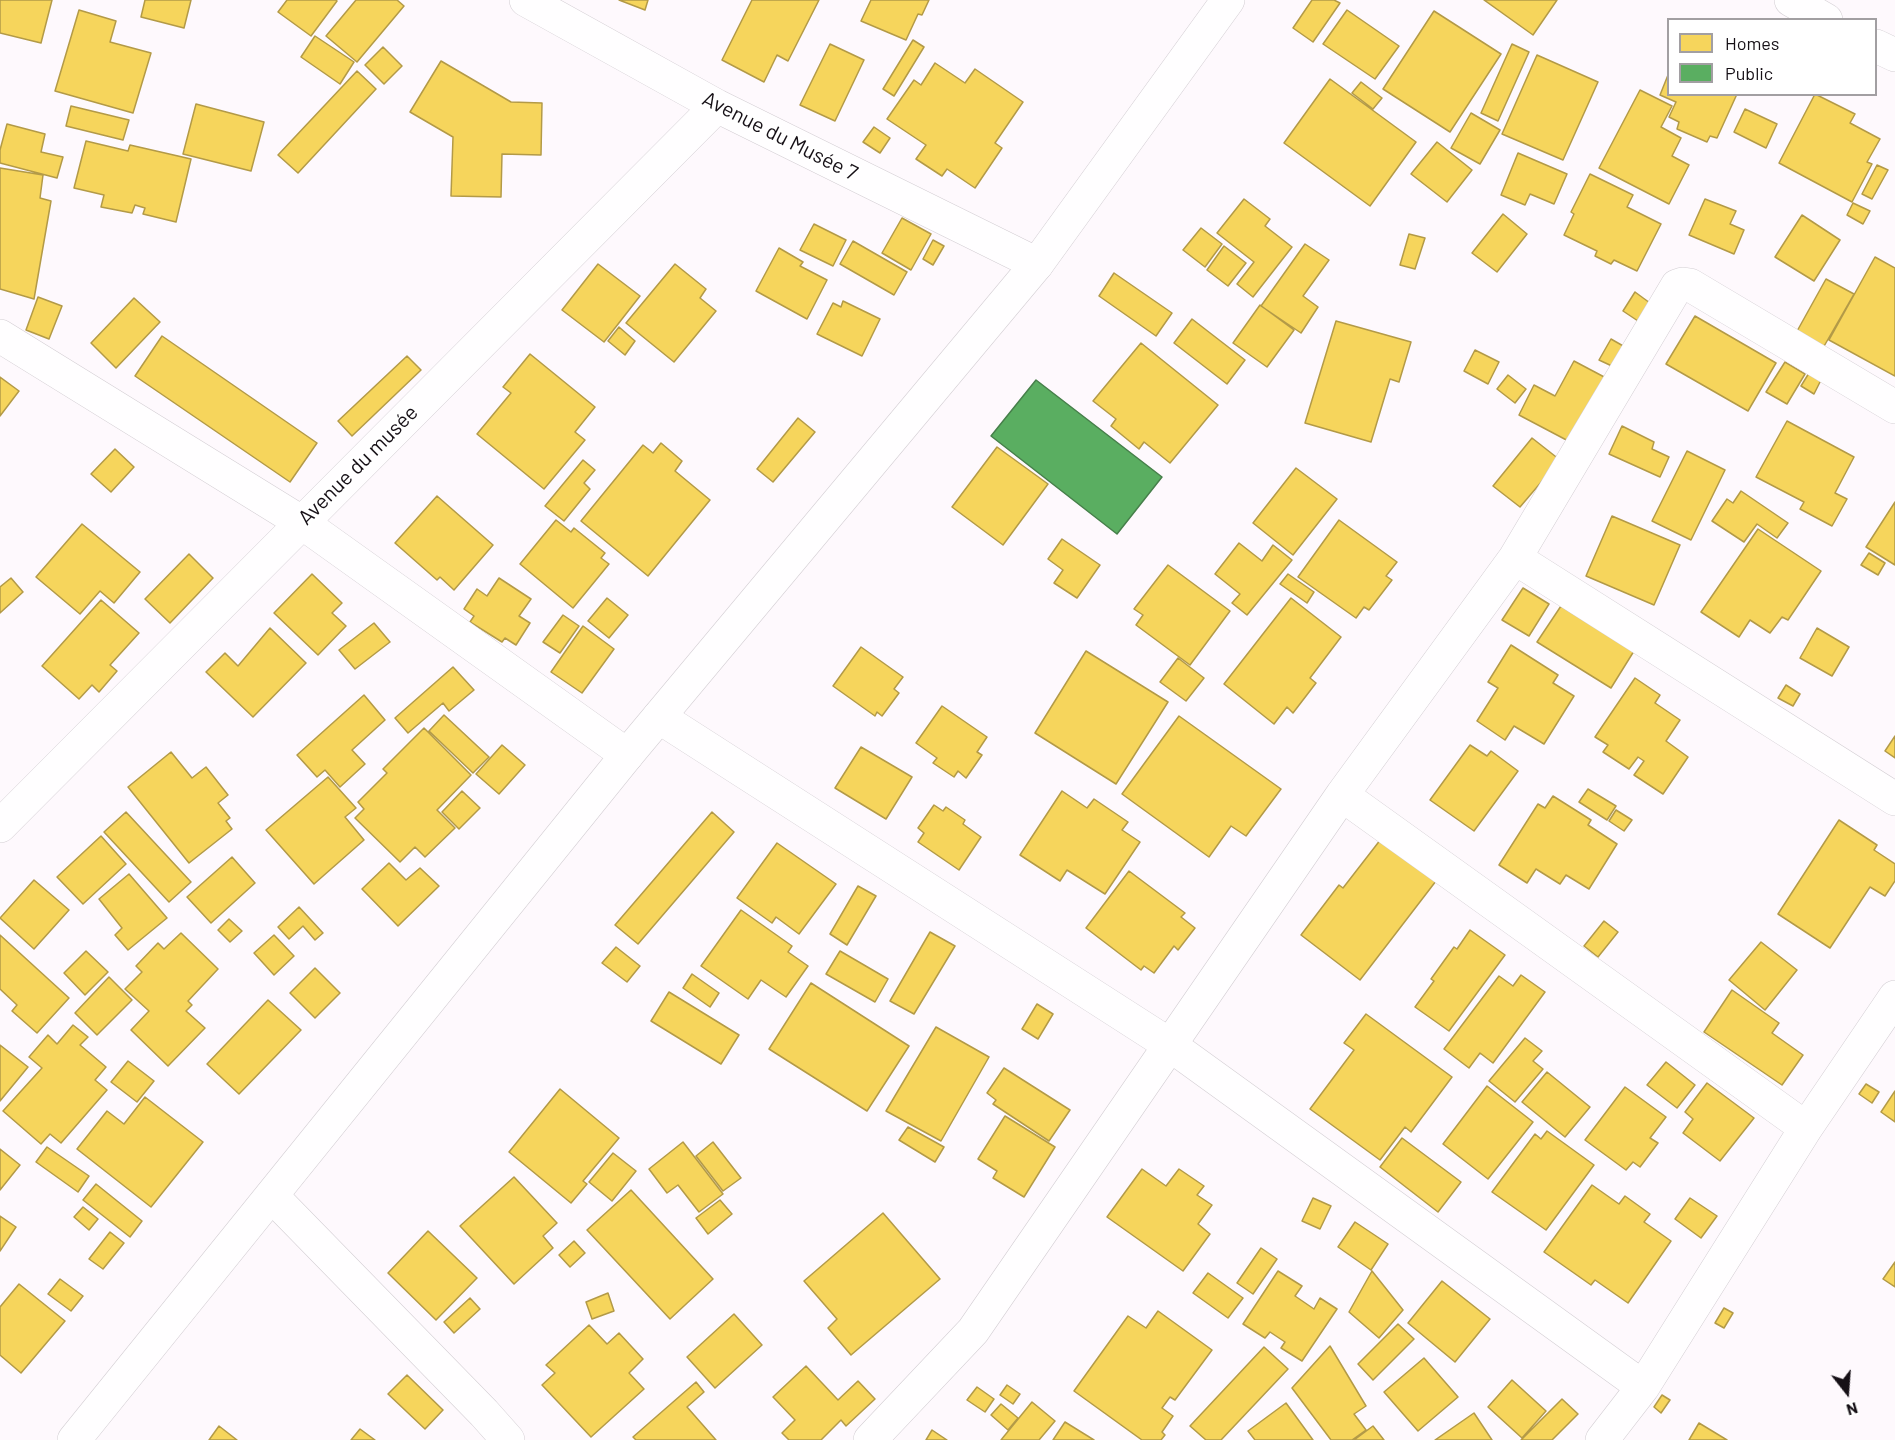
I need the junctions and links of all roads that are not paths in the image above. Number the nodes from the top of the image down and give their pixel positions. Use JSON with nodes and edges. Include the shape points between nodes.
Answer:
{"nodes":[{"id":1,"x":526,"y":0,"type":"edge"},
{"id":2,"x":1228,"y":0,"type":"edge"},
{"id":3,"x":1791,"y":0,"type":"edge"},
{"id":4,"x":1822,"y":18,"type":"edge"},
{"id":5,"x":1877,"y":47,"type":"edge"},
{"id":6,"x":1895,"y":55,"type":"edge"},
{"id":7,"x":717,"y":106,"type":"junction"},
{"id":8,"x":1037,"y":264,"type":"junction"},
{"id":9,"x":0,"y":336,"type":"edge"},
{"id":10,"x":1895,"y":407,"type":"edge"},
{"id":11,"x":301,"y":522,"type":"junction"},
{"id":12,"x":1515,"y":558,"type":"junction"},
{"id":13,"x":659,"y":717,"type":"junction"},
{"id":14,"x":627,"y":755,"type":"junction"},
{"id":15,"x":1342,"y":795,"type":"junction"},
{"id":16,"x":1895,"y":799,"type":"edge"},
{"id":17,"x":0,"y":826,"type":"edge"},
{"id":18,"x":1895,"y":997,"type":"edge"},
{"id":19,"x":1170,"y":1045,"type":"junction"},
{"id":20,"x":1806,"y":1128,"type":"junction"},
{"id":21,"x":272,"y":1196,"type":"junction"},
{"id":22,"x":1643,"y":1387,"type":"junction"},
{"id":23,"x":74,"y":1440,"type":"edge"},
{"id":24,"x":508,"y":1440,"type":"edge"},
{"id":25,"x":870,"y":1440,"type":"edge"},
{"id":26,"x":1602,"y":1440,"type":"edge"}],
"edges":[{"from":1,"to":7,"type":"street","name":"Avenue du Musée 7"},
{"from":2,"to":8,"type":"street"},
{"from":3,"to":4,"type":"street"},
{"from":5,"to":6,"type":"street"},
{"from":7,"to":8,"type":"street","name":"Avenue du Musée 7"},
{"from":7,"to":11,"type":"street","name":"Avenue du musée"},
{"from":8,"to":13,"type":"street"},
{"from":9,"to":11,"type":"street"},
{"from":10,"to":12,"type":"street","via":[[1690,285],[1677,286]]},
{"from":11,"to":14,"type":"street"},
{"from":11,"to":17,"type":"street","name":"Avenue du musée"},
{"from":12,"to":15,"type":"street"},
{"from":12,"to":16,"type":"street"},
{"from":13,"to":14,"type":"street"},
{"from":13,"to":19,"type":"street"},
{"from":14,"to":21,"type":"street"},
{"from":15,"to":19,"type":"street"},
{"from":15,"to":20,"type":"street"},
{"from":18,"to":20,"type":"street"},
{"from":19,"to":22,"type":"street"},
{"from":19,"to":25,"type":"street","via":[[973,1331]]},
{"from":20,"to":22,"type":"street"},
{"from":21,"to":23,"type":"street"},
{"from":21,"to":24,"type":"street"},
{"from":22,"to":26,"type":"street"}]}
